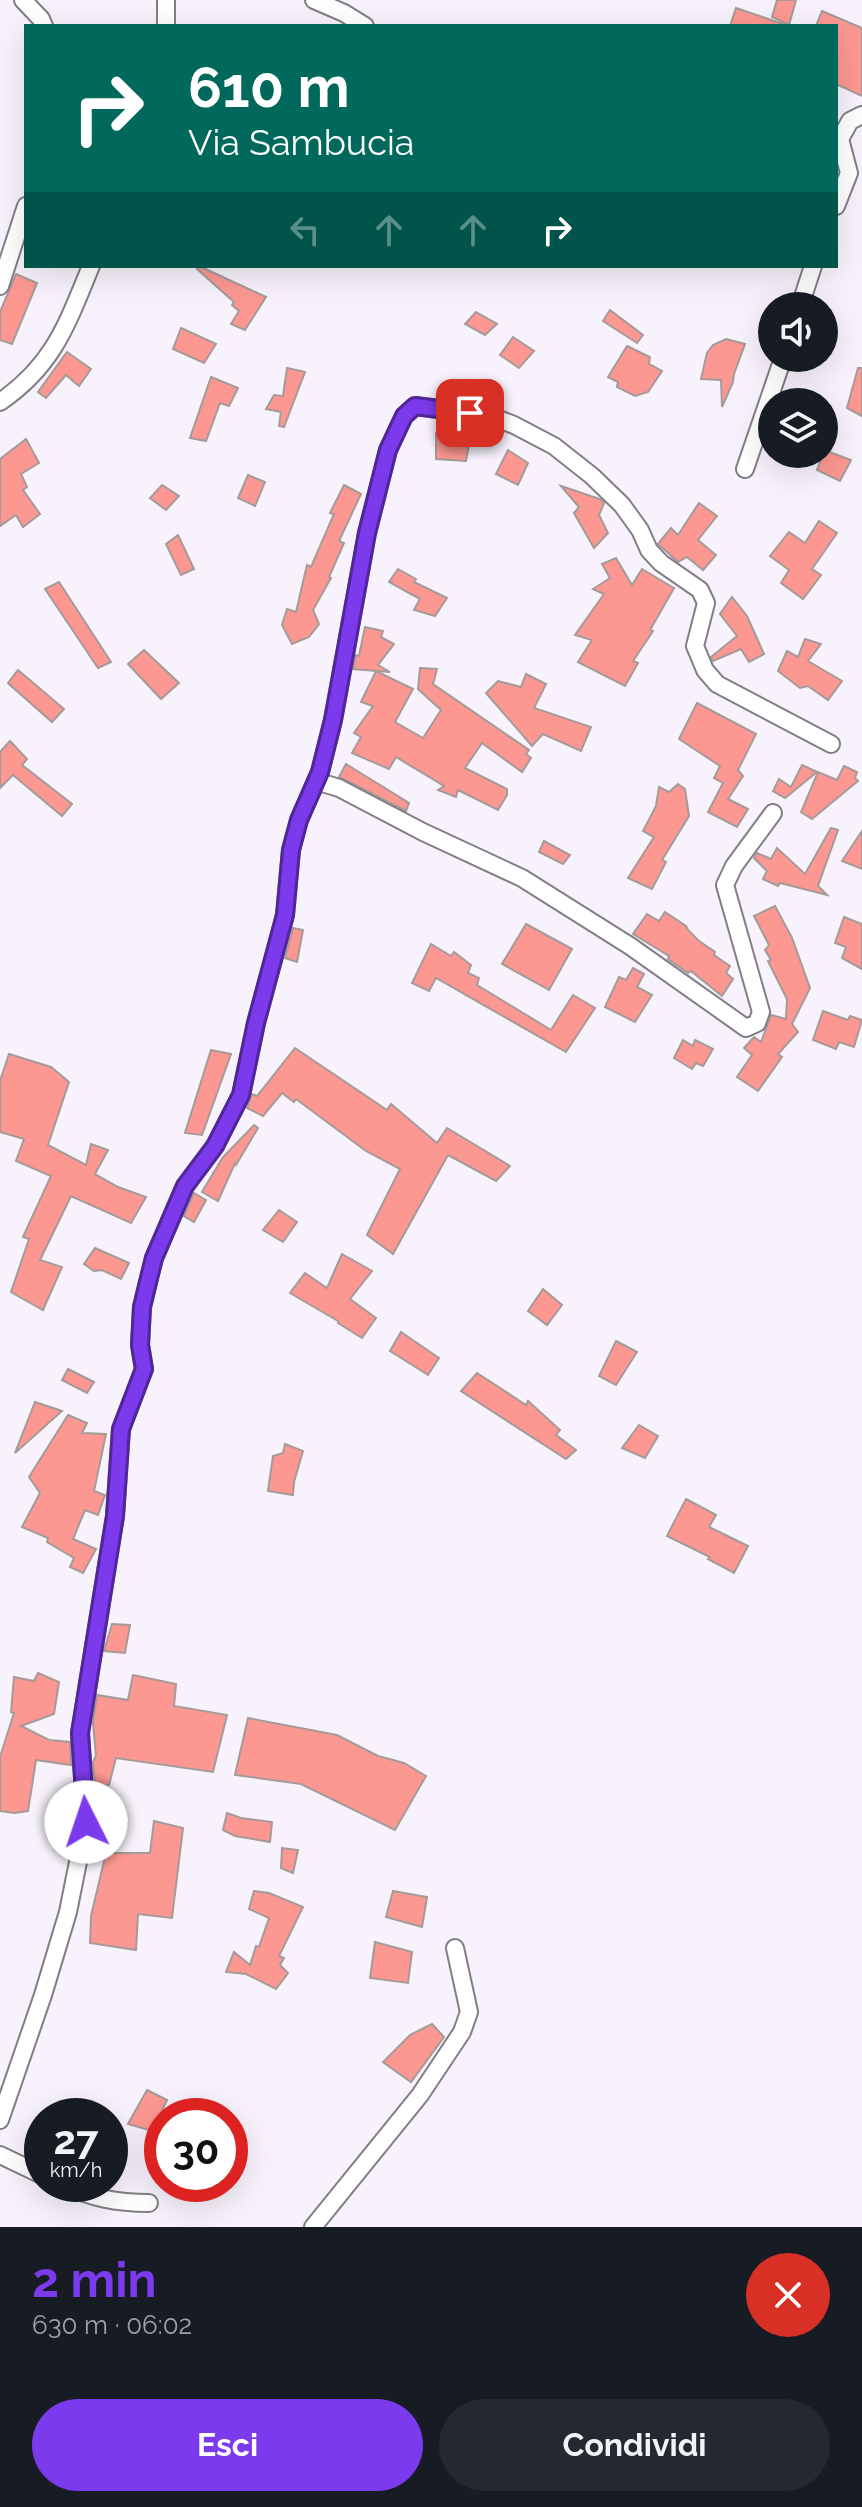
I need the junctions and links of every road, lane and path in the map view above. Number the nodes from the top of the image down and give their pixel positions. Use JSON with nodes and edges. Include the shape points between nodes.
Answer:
{"nodes":[{"id":1,"x":23,"y":0,"type":"edge"},
{"id":2,"x":166,"y":0,"type":"edge"},
{"id":3,"x":314,"y":0,"type":"edge"},
{"id":4,"x":43,"y":24,"type":"edge"},
{"id":5,"x":166,"y":24,"type":"edge"},
{"id":6,"x":362,"y":24,"type":"edge"},
{"id":7,"x":862,"y":115,"type":"edge"},
{"id":8,"x":838,"y":201,"type":"edge"},
{"id":9,"x":24,"y":212,"type":"edge"},
{"id":10,"x":90,"y":268,"type":"edge"},
{"id":11,"x":812,"y":268,"type":"edge"},
{"id":12,"x":0,"y":286,"type":"edge"},
{"id":13,"x":805,"y":292,"type":"edge"},
{"id":14,"x":778,"y":372,"type":"edge"},
{"id":15,"x":0,"y":402,"type":"edge"},
{"id":16,"x":745,"y":469,"type":"dead end"},
{"id":17,"x":831,"y":744,"type":"dead end"},
{"id":18,"x":316,"y":781,"type":"junction"},
{"id":19,"x":773,"y":813,"type":"dead end"},
{"id":20,"x":455,"y":1948,"type":"dead end"},
{"id":21,"x":0,"y":2120,"type":"edge"},
{"id":22,"x":0,"y":2155,"type":"edge"},
{"id":23,"x":24,"y":2166,"type":"edge"},
{"id":24,"x":114,"y":2202,"type":"edge"},
{"id":25,"x":149,"y":2203,"type":"dead end"},
{"id":26,"x":313,"y":2227,"type":"edge"}],
"edges":[{"from":1,"to":4,"type":"street"},
{"from":2,"to":5,"type":"street"},
{"from":3,"to":6,"type":"street"},
{"from":7,"to":8,"type":"street","via":[[850,121],[840,139],[849,173]]},
{"from":9,"to":12,"type":"street"},
{"from":10,"to":15,"type":"street","via":[[63,334],[45,362]]},
{"from":11,"to":13,"type":"street"},
{"from":14,"to":16,"type":"street"},
{"from":17,"to":18,"type":"street","via":[[717,684],[695,646],[706,603],[700,590],[661,563],[622,505],[592,476],[554,446],[514,425],[488,415],[415,406],[404,416],[388,450]]},
{"from":18,"to":19,"type":"street","via":[[522,878],[746,1028],[757,1023],[761,1012],[725,885]]},
{"from":18,"to":21,"type":"street","via":[[291,850],[285,915],[241,1095],[215,1146],[185,1186],[154,1258],[142,1307],[144,1369],[121,1429],[115,1516],[80,1733],[86,1822],[60,1940]]},
{"from":20,"to":26,"type":"street","via":[[469,2012],[462,2032],[406,2114]]},
{"from":22,"to":23,"type":"street"},
{"from":24,"to":25,"type":"street"}]}
